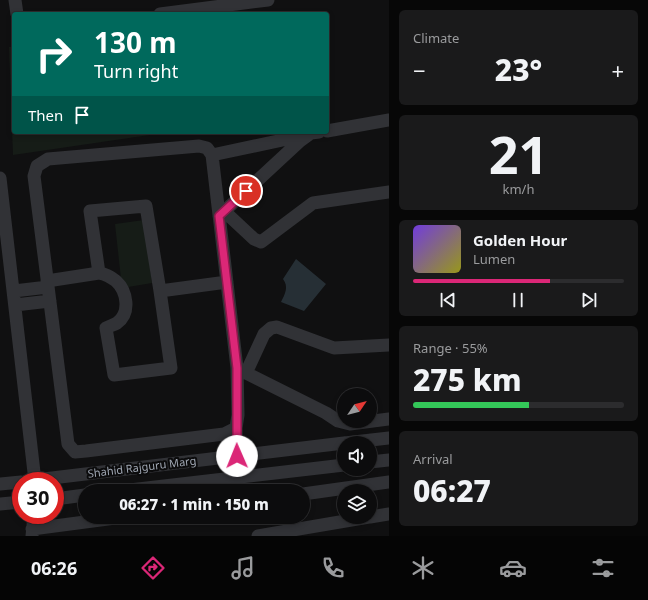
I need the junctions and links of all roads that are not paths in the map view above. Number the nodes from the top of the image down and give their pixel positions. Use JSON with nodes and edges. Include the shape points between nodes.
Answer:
{"nodes":[{"id":1,"x":15,"y":0,"type":"edge"},
{"id":2,"x":268,"y":0,"type":"edge"},
{"id":3,"x":17,"y":12,"type":"edge"},
{"id":4,"x":175,"y":12,"type":"edge"},
{"id":5,"x":389,"y":120,"type":"edge"},
{"id":6,"x":329,"y":131,"type":"edge"},
{"id":7,"x":310,"y":134,"type":"edge"},
{"id":8,"x":313,"y":134,"type":"edge"},
{"id":9,"x":212,"y":155,"type":"junction"},
{"id":10,"x":0,"y":178,"type":"edge"},
{"id":11,"x":389,"y":192,"type":"edge"},
{"id":12,"x":222,"y":214,"type":"junction"},
{"id":13,"x":99,"y":273,"type":"junction"},
{"id":14,"x":227,"y":282,"type":"junction"},
{"id":15,"x":48,"y":284,"type":"junction"},
{"id":16,"x":14,"y":291,"type":"junction"},
{"id":17,"x":160,"y":291,"type":"junction"},
{"id":18,"x":50,"y":301,"type":"junction"},
{"id":19,"x":15,"y":305,"type":"junction"},
{"id":20,"x":389,"y":345,"type":"edge"},
{"id":21,"x":241,"y":371,"type":"junction"},
{"id":22,"x":389,"y":419,"type":"edge"},
{"id":23,"x":236,"y":428,"type":"junction"},
{"id":24,"x":389,"y":438,"type":"edge"},
{"id":25,"x":377,"y":439,"type":"edge"},
{"id":26,"x":337,"y":444,"type":"edge"},
{"id":27,"x":237,"y":456,"type":"junction"},
{"id":28,"x":389,"y":460,"type":"edge"},
{"id":29,"x":377,"y":461,"type":"edge"},
{"id":30,"x":337,"y":466,"type":"edge"},
{"id":31,"x":31,"y":472,"type":"edge"},
{"id":32,"x":64,"y":477,"type":"edge"},
{"id":33,"x":389,"y":482,"type":"edge"},
{"id":34,"x":12,"y":483,"type":"edge"},
{"id":35,"x":0,"y":484,"type":"edge"},
{"id":36,"x":181,"y":484,"type":"edge"},
{"id":37,"x":310,"y":493,"type":"edge"},
{"id":38,"x":78,"y":496,"type":"edge"},
{"id":39,"x":64,"y":498,"type":"edge"},
{"id":40,"x":12,"y":503,"type":"edge"},
{"id":41,"x":0,"y":504,"type":"edge"},
{"id":42,"x":389,"y":514,"type":"edge"},
{"id":43,"x":377,"y":516,"type":"edge"},
{"id":44,"x":337,"y":522,"type":"edge"},
{"id":45,"x":81,"y":524,"type":"edge"},
{"id":46,"x":32,"y":532,"type":"edge"},
{"id":47,"x":258,"y":536,"type":"edge"}],
"edges":[{"from":1,"to":3,"type":"street"},
{"from":2,"to":4,"type":"street"},
{"from":5,"to":6,"type":"street"},
{"from":7,"to":9,"type":"street"},
{"from":8,"to":12,"type":"street","via":[[300,141]]},
{"from":9,"to":12,"type":"street"},
{"from":9,"to":15,"type":"street","via":[[207,148],[199,146],[48,159],[37,166],[34,176]]},
{"from":10,"to":16,"type":"street"},
{"from":11,"to":12,"type":"street","via":[[312,203],[261,242]]},
{"from":12,"to":14,"type":"street"},
{"from":13,"to":15,"type":"street"},
{"from":13,"to":17,"type":"street","via":[[90,211],[146,206]]},
{"from":13,"to":17,"type":"street","via":[[117,282],[126,301],[126,312],[118,322],[106,328],[114,375],[171,368]]},
{"from":14,"to":17,"type":"street"},
{"from":14,"to":21,"type":"street"},
{"from":15,"to":16,"type":"street"},
{"from":15,"to":18,"type":"street"},
{"from":16,"to":19,"type":"street"},
{"from":18,"to":19,"type":"street"},
{"from":18,"to":23,"type":"street","via":[[68,444],[75,452],[224,434]]},
{"from":19,"to":31,"type":"street"},
{"from":20,"to":21,"type":"street","via":[[334,348],[277,327],[271,328],[264,334]]},
{"from":21,"to":22,"type":"street","via":[[338,421],[350,424]]},
{"from":21,"to":23,"type":"street"},
{"from":23,"to":27,"type":"street"},
{"from":24,"to":25,"type":"street","name":"Shahid Rajguru Marg"},
{"from":26,"to":27,"type":"street","name":"Shahid Rajguru Marg"},
{"from":27,"to":32,"type":"street","name":"Shahid Rajguru Marg"},
{"from":28,"to":29,"type":"street"},
{"from":30,"to":36,"type":"street","name":"Shahid Rajguru Marg"},
{"from":33,"to":37,"type":"street"},
{"from":34,"to":35,"type":"street"},
{"from":38,"to":39,"type":"street","name":"Shahid Rajguru Marg"},
{"from":40,"to":41,"type":"street"},
{"from":42,"to":43,"type":"street"},
{"from":44,"to":47,"type":"street"},
{"from":45,"to":46,"type":"street"}]}
